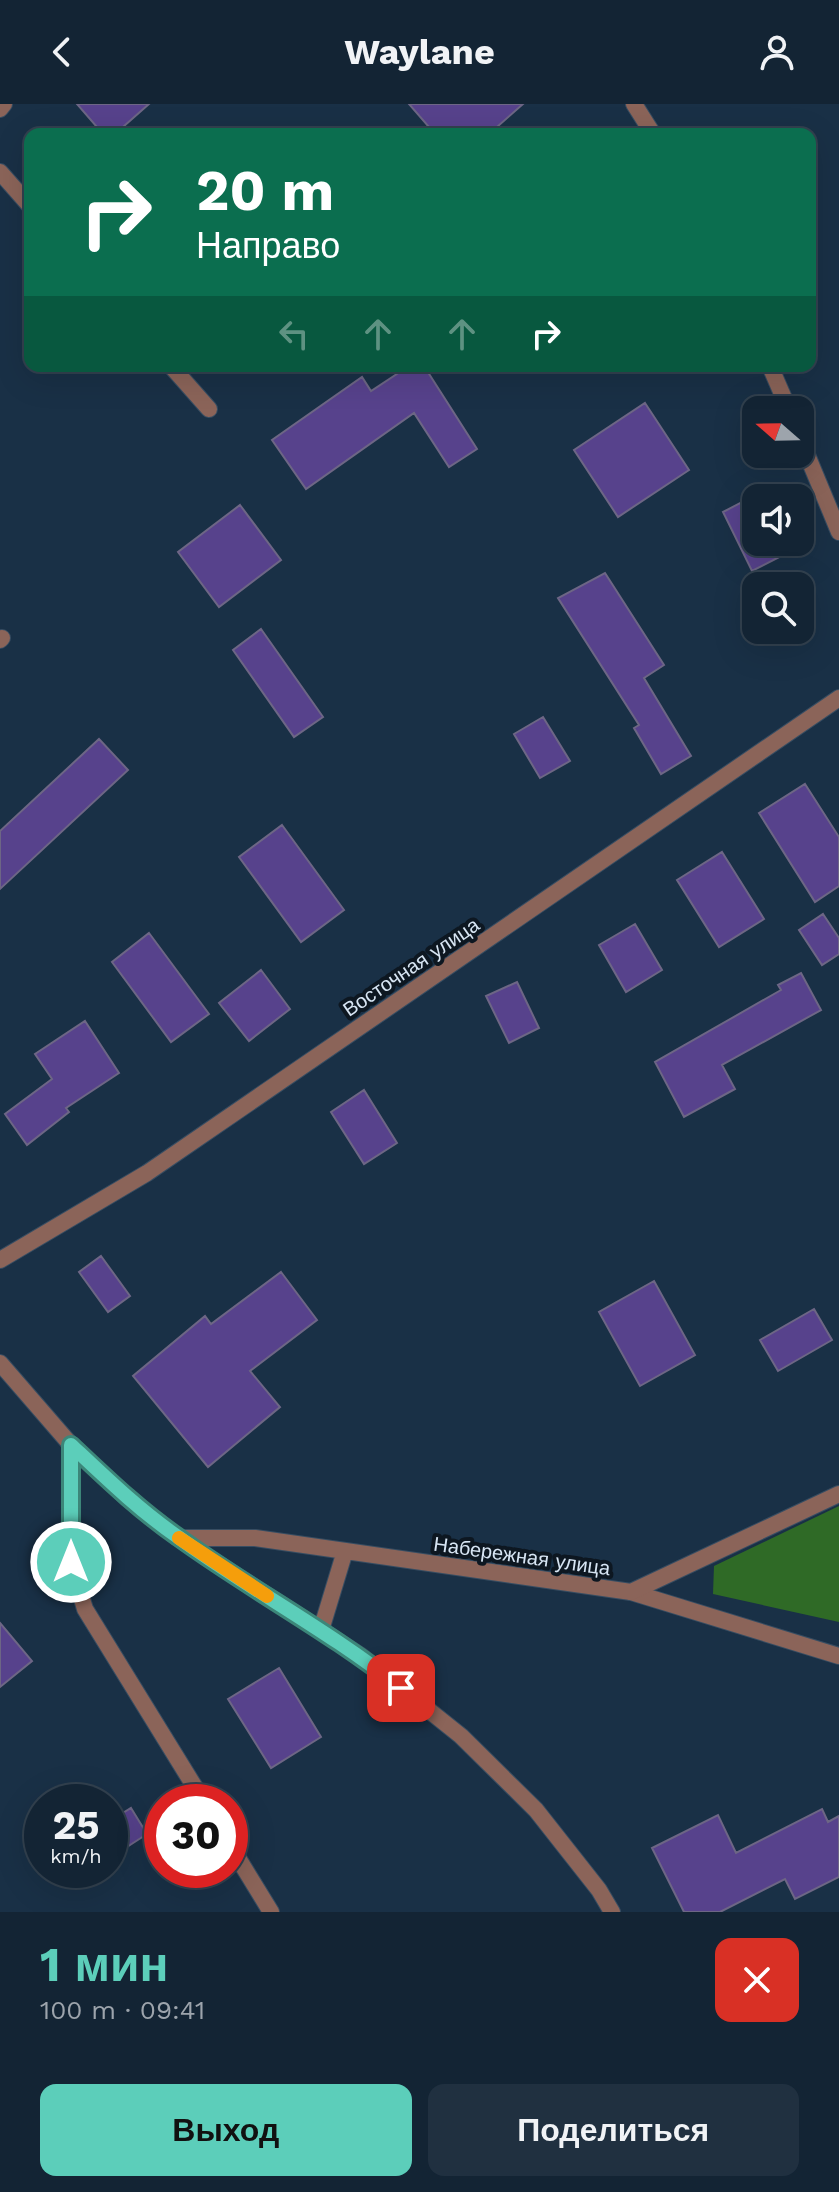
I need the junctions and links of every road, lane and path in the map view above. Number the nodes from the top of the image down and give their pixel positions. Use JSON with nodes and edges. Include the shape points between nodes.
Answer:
{"nodes":[{"id":1,"x":4,"y":104,"type":"edge"},
{"id":2,"x":634,"y":104,"type":"edge"},
{"id":3,"x":0,"y":109,"type":"edge"},
{"id":4,"x":649,"y":128,"type":"edge"},
{"id":5,"x":0,"y":172,"type":"edge"},
{"id":6,"x":24,"y":199,"type":"edge"},
{"id":7,"x":176,"y":372,"type":"edge"},
{"id":8,"x":773,"y":372,"type":"edge"},
{"id":9,"x":783,"y":396,"type":"edge"},
{"id":10,"x":209,"y":409,"type":"dead end"},
{"id":11,"x":812,"y":468,"type":"edge"},
{"id":12,"x":839,"y":532,"type":"edge"},
{"id":13,"x":839,"y":698,"type":"edge"},
{"id":14,"x":0,"y":1260,"type":"edge"},
{"id":15,"x":0,"y":1363,"type":"edge"},
{"id":16,"x":71,"y":1445,"type":"junction"},
{"id":17,"x":839,"y":1494,"type":"edge"},
{"id":18,"x":178,"y":1538,"type":"junction"},
{"id":19,"x":345,"y":1551,"type":"junction"},
{"id":20,"x":631,"y":1592,"type":"junction"},
{"id":21,"x":321,"y":1630,"type":"junction"},
{"id":22,"x":839,"y":1656,"type":"edge"},
{"id":23,"x":193,"y":1784,"type":"edge"},
{"id":24,"x":248,"y":1874,"type":"edge"},
{"id":25,"x":271,"y":1912,"type":"edge"},
{"id":26,"x":612,"y":1912,"type":"edge"}],
"edges":[{"from":1,"to":3,"type":"street"},
{"from":2,"to":4,"type":"street"},
{"from":5,"to":6,"type":"street"},
{"from":7,"to":10,"type":"street"},
{"from":8,"to":9,"type":"street"},
{"from":11,"to":12,"type":"street"},
{"from":13,"to":14,"type":"street","name":"Восточная улица","via":[[147,1173]]},
{"from":15,"to":16,"type":"street"},
{"from":16,"to":18,"type":"street"},
{"from":16,"to":23,"type":"street","via":[[71,1562],[85,1609]]},
{"from":17,"to":20,"type":"street","name":"Набережная улица"},
{"from":18,"to":19,"type":"street","name":"Набережная улица","via":[[255,1538]]},
{"from":18,"to":21,"type":"street"},
{"from":19,"to":20,"type":"street","name":"Набережная улица"},
{"from":19,"to":21,"type":"street"},
{"from":20,"to":22,"type":"street"},
{"from":21,"to":26,"type":"street","via":[[461,1736],[536,1810]]},
{"from":24,"to":25,"type":"street"}]}
